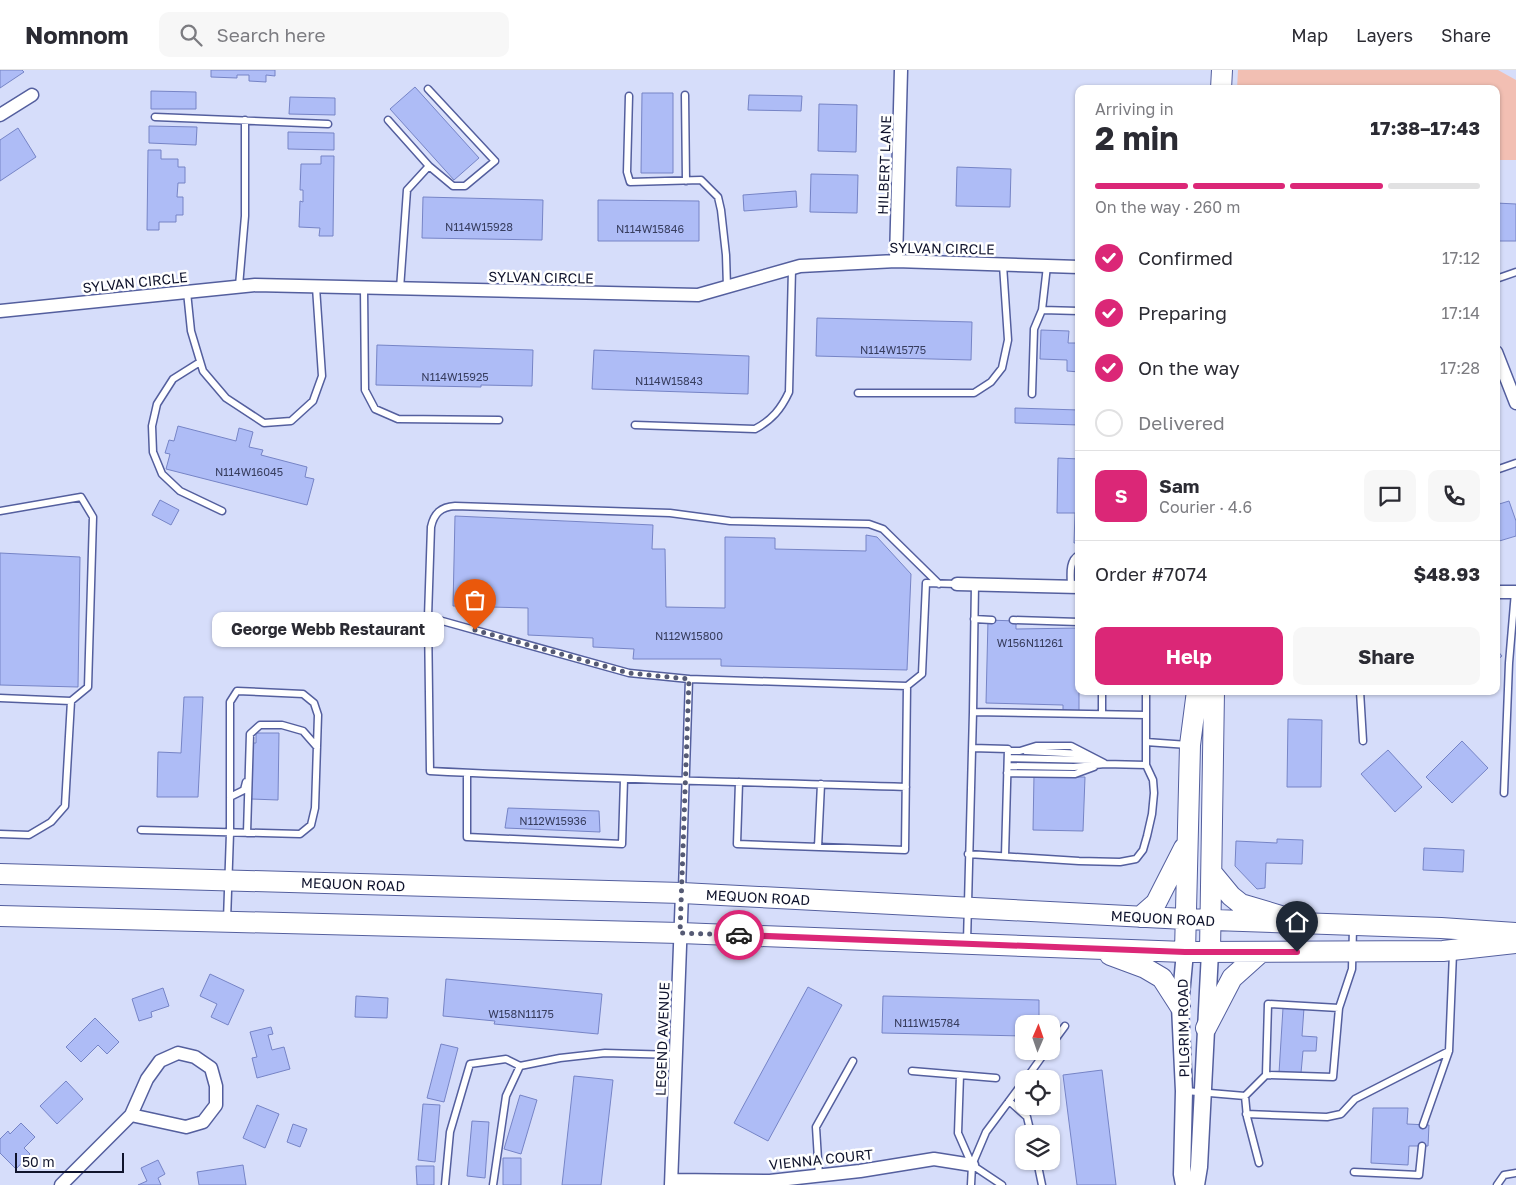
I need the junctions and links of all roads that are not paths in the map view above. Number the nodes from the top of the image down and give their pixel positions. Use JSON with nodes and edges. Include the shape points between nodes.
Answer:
{"nodes":[{"id":1,"x":901,"y":70,"type":"edge"},
{"id":2,"x":1222,"y":70,"type":"edge"},
{"id":3,"x":1221,"y":85,"type":"edge"},
{"id":4,"x":428,"y":89,"type":"dead end"},
{"id":5,"x":32,"y":95,"type":"dead end"},
{"id":6,"x":629,"y":96,"type":"dead end"},
{"id":7,"x":685,"y":96,"type":"dead end"},
{"id":8,"x":0,"y":115,"type":"edge"},
{"id":9,"x":155,"y":117,"type":"dead end"},
{"id":10,"x":245,"y":120,"type":"junction"},
{"id":11,"x":388,"y":120,"type":"dead end"},
{"id":12,"x":328,"y":124,"type":"dead end"},
{"id":13,"x":429,"y":166,"type":"junction"},
{"id":14,"x":686,"y":181,"type":"junction"},
{"id":15,"x":896,"y":261,"type":"junction"},
{"id":16,"x":1003,"y":265,"type":"junction"},
{"id":17,"x":1047,"y":266,"type":"junction"},
{"id":18,"x":1075,"y":267,"type":"edge"},
{"id":19,"x":792,"y":268,"type":"junction"},
{"id":20,"x":1516,"y":272,"type":"edge"},
{"id":21,"x":1500,"y":278,"type":"edge"},
{"id":22,"x":239,"y":286,"type":"junction"},
{"id":23,"x":316,"y":287,"type":"junction"},
{"id":24,"x":727,"y":287,"type":"junction"},
{"id":25,"x":364,"y":288,"type":"junction"},
{"id":26,"x":400,"y":289,"type":"junction"},
{"id":27,"x":187,"y":292,"type":"junction"},
{"id":28,"x":1042,"y":310,"type":"junction"},
{"id":29,"x":0,"y":311,"type":"edge"},
{"id":30,"x":1075,"y":311,"type":"edge"},
{"id":31,"x":200,"y":362,"type":"junction"},
{"id":32,"x":1500,"y":370,"type":"edge"},
{"id":33,"x":858,"y":393,"type":"dead end"},
{"id":34,"x":1032,"y":394,"type":"dead end"},
{"id":35,"x":1516,"y":403,"type":"edge"},
{"id":36,"x":499,"y":420,"type":"dead end"},
{"id":37,"x":635,"y":425,"type":"dead end"},
{"id":38,"x":1516,"y":463,"type":"edge"},
{"id":39,"x":1500,"y":469,"type":"edge"},
{"id":40,"x":0,"y":511,"type":"edge"},
{"id":41,"x":222,"y":511,"type":"dead end"},
{"id":42,"x":1075,"y":558,"type":"edge"},
{"id":43,"x":939,"y":584,"type":"junction"},
{"id":44,"x":957,"y":584,"type":"joint"},
{"id":45,"x":975,"y":584,"type":"junction"},
{"id":46,"x":1075,"y":587,"type":"edge"},
{"id":47,"x":1500,"y":592,"type":"edge"},
{"id":48,"x":1515,"y":592,"type":"edge"},
{"id":49,"x":428,"y":617,"type":"junction"},
{"id":50,"x":974,"y":619,"type":"junction"},
{"id":51,"x":992,"y":620,"type":"dead end"},
{"id":52,"x":1013,"y":620,"type":"dead end"},
{"id":53,"x":1075,"y":622,"type":"edge"},
{"id":54,"x":689,"y":679,"type":"junction"},
{"id":55,"x":907,"y":686,"type":"junction"},
{"id":56,"x":1102,"y":695,"type":"edge"},
{"id":57,"x":1146,"y":695,"type":"edge"},
{"id":58,"x":1196,"y":695,"type":"edge"},
{"id":59,"x":1214,"y":695,"type":"edge"},
{"id":60,"x":1360,"y":695,"type":"edge"},
{"id":61,"x":0,"y":698,"type":"edge"},
{"id":62,"x":71,"y":700,"type":"junction"},
{"id":63,"x":974,"y":712,"type":"junction"},
{"id":64,"x":1102,"y":714,"type":"junction"},
{"id":65,"x":1146,"y":715,"type":"junction"},
{"id":66,"x":1363,"y":741,"type":"dead end"},
{"id":67,"x":1146,"y":742,"type":"junction"},
{"id":68,"x":1190,"y":745,"type":"junction"},
{"id":69,"x":317,"y":747,"type":"junction"},
{"id":70,"x":972,"y":748,"type":"junction"},
{"id":71,"x":1097,"y":760,"type":"junction"},
{"id":72,"x":1008,"y":762,"type":"junction"},
{"id":73,"x":1105,"y":764,"type":"junction"},
{"id":74,"x":1146,"y":765,"type":"junction"},
{"id":75,"x":467,"y":773,"type":"junction"},
{"id":76,"x":248,"y":776,"type":"junction"},
{"id":77,"x":624,"y":779,"type":"junction"},
{"id":78,"x":686,"y":782,"type":"junction"},
{"id":79,"x":739,"y":782,"type":"junction"},
{"id":80,"x":821,"y":784,"type":"junction"},
{"id":81,"x":906,"y":787,"type":"junction"},
{"id":82,"x":1189,"y":792,"type":"junction"},
{"id":83,"x":1213,"y":793,"type":"junction"},
{"id":84,"x":1504,"y":793,"type":"dead end"},
{"id":85,"x":230,"y":797,"type":"junction"},
{"id":86,"x":141,"y":830,"type":"dead end"},
{"id":87,"x":230,"y":833,"type":"junction"},
{"id":88,"x":247,"y":833,"type":"junction"},
{"id":89,"x":0,"y":834,"type":"edge"},
{"id":90,"x":1187,"y":842,"type":"junction"},
{"id":91,"x":818,"y":847,"type":"junction"},
{"id":92,"x":968,"y":854,"type":"junction"},
{"id":93,"x":1005,"y":856,"type":"junction"},
{"id":94,"x":1212,"y":873,"type":"junction"},
{"id":95,"x":0,"y":874,"type":"edge"},
{"id":96,"x":228,"y":881,"type":"junction"},
{"id":97,"x":682,"y":893,"type":"junction"},
{"id":98,"x":967,"y":908,"type":"junction"},
{"id":99,"x":0,"y":916,"type":"edge"},
{"id":100,"x":1140,"y":917,"type":"junction"},
{"id":101,"x":1185,"y":919,"type":"junction"},
{"id":102,"x":1212,"y":920,"type":"junction"},
{"id":103,"x":227,"y":921,"type":"junction"},
{"id":104,"x":1306,"y":923,"type":"junction"},
{"id":105,"x":1354,"y":925,"type":"junction"},
{"id":106,"x":680,"y":933,"type":"junction"},
{"id":107,"x":1516,"y":933,"type":"edge"},
{"id":108,"x":1516,"y":943,"type":"edge"},
{"id":109,"x":967,"y":944,"type":"junction"},
{"id":110,"x":1094,"y":948,"type":"junction"},
{"id":111,"x":1454,"y":950,"type":"junction"},
{"id":112,"x":1185,"y":952,"type":"junction"},
{"id":113,"x":1210,"y":952,"type":"junction"},
{"id":114,"x":1261,"y":952,"type":"junction"},
{"id":115,"x":1352,"y":952,"type":"junction"},
{"id":116,"x":1180,"y":1006,"type":"junction"},
{"id":117,"x":1339,"y":1008,"type":"junction"},
{"id":118,"x":1065,"y":1026,"type":"dead end"},
{"id":119,"x":1206,"y":1028,"type":"junction"},
{"id":120,"x":1060,"y":1033,"type":"edge"},
{"id":121,"x":1449,"y":1051,"type":"junction"},
{"id":122,"x":676,"y":1055,"type":"junction"},
{"id":123,"x":853,"y":1061,"type":"dead end"},
{"id":124,"x":520,"y":1066,"type":"junction"},
{"id":125,"x":912,"y":1071,"type":"dead end"},
{"id":126,"x":960,"y":1075,"type":"junction"},
{"id":127,"x":1266,"y":1075,"type":"junction"},
{"id":128,"x":996,"y":1078,"type":"dead end"},
{"id":129,"x":1184,"y":1091,"type":"junction"},
{"id":130,"x":1203,"y":1092,"type":"junction"},
{"id":131,"x":1015,"y":1093,"type":"edge"},
{"id":132,"x":1245,"y":1096,"type":"junction"},
{"id":133,"x":1009,"y":1101,"type":"junction"},
{"id":134,"x":1246,"y":1114,"type":"junction"},
{"id":135,"x":131,"y":1115,"type":"junction"},
{"id":136,"x":1423,"y":1124,"type":"dead end"},
{"id":137,"x":1029,"y":1125,"type":"edge"},
{"id":138,"x":1422,"y":1146,"type":"dead end"},
{"id":139,"x":1259,"y":1163,"type":"dead end"},
{"id":140,"x":972,"y":1165,"type":"junction"},
{"id":141,"x":1039,"y":1170,"type":"edge"},
{"id":142,"x":1354,"y":1172,"type":"dead end"},
{"id":143,"x":1516,"y":1173,"type":"edge"},
{"id":144,"x":819,"y":1176,"type":"junction"},
{"id":145,"x":672,"y":1182,"type":"edge"},
{"id":146,"x":772,"y":1183,"type":"edge"},
{"id":147,"x":61,"y":1185,"type":"edge"},
{"id":148,"x":446,"y":1185,"type":"edge"},
{"id":149,"x":493,"y":1185,"type":"edge"},
{"id":150,"x":970,"y":1185,"type":"edge"},
{"id":151,"x":1002,"y":1185,"type":"edge"},
{"id":152,"x":1042,"y":1185,"type":"edge"},
{"id":153,"x":1184,"y":1185,"type":"edge"},
{"id":154,"x":1196,"y":1185,"type":"edge"},
{"id":155,"x":1497,"y":1185,"type":"edge"}],
"edges":[{"from":1,"to":15,"type":"street","name":"HILBERT LANE"},
{"from":2,"to":3,"type":"main road"},
{"from":4,"to":13,"type":"lane","via":[[495,161],[465,186],[453,186]]},
{"from":5,"to":8,"type":"street"},
{"from":6,"to":14,"type":"lane","via":[[627,172],[630,182]]},
{"from":7,"to":14,"type":"lane"},
{"from":9,"to":10,"type":"lane"},
{"from":10,"to":12,"type":"lane"},
{"from":10,"to":22,"type":"lane","via":[[245,216]]},
{"from":11,"to":13,"type":"lane"},
{"from":13,"to":26,"type":"lane","via":[[407,190]]},
{"from":14,"to":24,"type":"lane","via":[[701,180],[718,197]]},
{"from":15,"to":16,"type":"street","name":"SYLVAN CIRCLE"},
{"from":15,"to":19,"type":"street","name":"SYLVAN CIRCLE"},
{"from":16,"to":17,"type":"street","name":"SYLVAN CIRCLE"},
{"from":16,"to":33,"type":"lane","via":[[1008,340],[1002,368],[991,382],[974,393]]},
{"from":17,"to":18,"type":"street","name":"SYLVAN CIRCLE"},
{"from":17,"to":28,"type":"lane"},
{"from":19,"to":24,"type":"street","name":"SYLVAN CIRCLE"},
{"from":19,"to":37,"type":"lane","via":[[790,392],[767,423],[755,429]]},
{"from":20,"to":21,"type":"lane"},
{"from":22,"to":23,"type":"street","name":"SYLVAN CIRCLE"},
{"from":22,"to":27,"type":"street","name":"SYLVAN CIRCLE"},
{"from":23,"to":25,"type":"street","name":"SYLVAN CIRCLE"},
{"from":23,"to":31,"type":"lane","via":[[322,376],[313,401],[291,421],[264,423],[226,398],[202,370]]},
{"from":24,"to":26,"type":"street","name":"SYLVAN CIRCLE","via":[[698,295]]},
{"from":25,"to":26,"type":"street","name":"SYLVAN CIRCLE"},
{"from":25,"to":36,"type":"lane","via":[[365,390],[375,409],[398,419]]},
{"from":27,"to":29,"type":"street","name":"SYLVAN CIRCLE"},
{"from":27,"to":31,"type":"lane","via":[[191,331]]},
{"from":28,"to":30,"type":"lane"},
{"from":28,"to":34,"type":"lane","via":[[1034,329]]},
{"from":31,"to":41,"type":"lane","via":[[173,379],[157,404],[152,426],[153,452],[162,474],[180,491]]},
{"from":32,"to":35,"type":"street"},
{"from":38,"to":39,"type":"lane"},
{"from":40,"to":62,"type":"lane","via":[[82,497],[93,517],[88,687]]},
{"from":42,"to":46,"type":"lane","via":[[1072,563]]},
{"from":43,"to":44,"type":"lane"},
{"from":43,"to":49,"type":"lane","via":[[883,529],[869,524],[730,522],[670,513],[455,506],[441,509],[432,520]]},
{"from":43,"to":55,"type":"lane","via":[[926,584],[922,674]]},
{"from":44,"to":45,"type":"street"},
{"from":45,"to":46,"type":"street"},
{"from":45,"to":50,"type":"lane"},
{"from":47,"to":48,"type":"street"},
{"from":48,"to":84,"type":"lane"},
{"from":49,"to":54,"type":"lane","via":[[629,673]]},
{"from":49,"to":75,"type":"lane","via":[[430,771]]},
{"from":50,"to":51,"type":"lane"},
{"from":50,"to":63,"type":"lane"},
{"from":52,"to":53,"type":"lane"},
{"from":54,"to":55,"type":"lane"},
{"from":54,"to":78,"type":"lane"},
{"from":55,"to":81,"type":"lane"},
{"from":56,"to":64,"type":"lane"},
{"from":57,"to":65,"type":"lane"},
{"from":58,"to":68,"type":"main road","name":"PILGRIM ROAD"},
{"from":59,"to":83,"type":"main road","name":"PILGRIM ROAD"},
{"from":60,"to":66,"type":"lane"},
{"from":61,"to":62,"type":"lane"},
{"from":62,"to":89,"type":"lane","via":[[65,806],[51,822],[29,835]]},
{"from":63,"to":64,"type":"lane"},
{"from":63,"to":70,"type":"lane"},
{"from":64,"to":65,"type":"lane"},
{"from":65,"to":67,"type":"lane"},
{"from":67,"to":68,"type":"lane"},
{"from":67,"to":74,"type":"lane"},
{"from":68,"to":82,"type":"main road","name":"PILGRIM ROAD"},
{"from":69,"to":76,"type":"lane","via":[[303,731],[282,725],[260,726],[250,734]]},
{"from":69,"to":85,"type":"lane","via":[[318,715],[314,703],[303,694],[238,691],[230,702]]},
{"from":69,"to":88,"type":"lane","via":[[315,808],[311,825],[300,834]]},
{"from":70,"to":72,"type":"lane","via":[[1008,749]]},
{"from":70,"to":92,"type":"lane"},
{"from":71,"to":72,"type":"lane"},
{"from":71,"to":72,"type":"lane","via":[[1071,746],[1036,746],[1020,751]]},
{"from":71,"to":73,"type":"lane"},
{"from":72,"to":73,"type":"lane","via":[[1075,774]]},
{"from":72,"to":93,"type":"lane"},
{"from":73,"to":74,"type":"lane"},
{"from":74,"to":93,"type":"lane","via":[[1153,780],[1152,814],[1143,850],[1136,859],[1120,862]]},
{"from":75,"to":77,"type":"lane"},
{"from":75,"to":77,"type":"lane","via":[[467,837],[622,844]]},
{"from":76,"to":85,"type":"lane","via":[[244,790]]},
{"from":76,"to":88,"type":"lane"},
{"from":77,"to":78,"type":"lane"},
{"from":78,"to":79,"type":"lane"},
{"from":78,"to":97,"type":"lane"},
{"from":79,"to":80,"type":"lane"},
{"from":79,"to":91,"type":"lane","via":[[736,844]]},
{"from":80,"to":81,"type":"lane"},
{"from":80,"to":91,"type":"lane"},
{"from":81,"to":91,"type":"lane","via":[[905,850]]},
{"from":82,"to":83,"type":"main road"},
{"from":82,"to":90,"type":"main road","name":"PILGRIM ROAD"},
{"from":83,"to":94,"type":"main road","name":"PILGRIM ROAD"},
{"from":85,"to":87,"type":"lane"},
{"from":86,"to":87,"type":"lane"},
{"from":87,"to":88,"type":"lane"},
{"from":87,"to":96,"type":"lane"},
{"from":90,"to":100,"type":"main road","via":[[1156,903]]},
{"from":90,"to":101,"type":"main road","name":"PILGRIM ROAD"},
{"from":92,"to":93,"type":"lane"},
{"from":92,"to":98,"type":"lane"},
{"from":94,"to":102,"type":"main road","name":"PILGRIM ROAD"},
{"from":94,"to":104,"type":"main road","via":[[1241,904]]},
{"from":95,"to":96,"type":"main road","name":"MEQUON ROAD"},
{"from":96,"to":97,"type":"main road","name":"MEQUON ROAD"},
{"from":96,"to":103,"type":"lane"},
{"from":97,"to":98,"type":"main road","name":"MEQUON ROAD"},
{"from":97,"to":106,"type":"street","name":"LEGEND AVENUE"},
{"from":98,"to":100,"type":"main road","name":"MEQUON ROAD"},
{"from":98,"to":109,"type":"lane"},
{"from":99,"to":103,"type":"main road"},
{"from":100,"to":101,"type":"main road","name":"MEQUON ROAD"},
{"from":101,"to":102,"type":"main road","name":"MEQUON ROAD"},
{"from":101,"to":112,"type":"main road","name":"PILGRIM ROAD"},
{"from":102,"to":104,"type":"main road","name":"MEQUON ROAD"},
{"from":102,"to":113,"type":"main road","name":"PILGRIM ROAD"},
{"from":103,"to":106,"type":"main road"},
{"from":104,"to":105,"type":"main road","name":"MEQUON ROAD"},
{"from":105,"to":107,"type":"main road","name":"MEQUON ROAD"},
{"from":105,"to":115,"type":"lane"},
{"from":106,"to":109,"type":"main road"},
{"from":106,"to":122,"type":"street","name":"LEGEND AVENUE"},
{"from":108,"to":111,"type":"main road"},
{"from":109,"to":110,"type":"main road"},
{"from":110,"to":112,"type":"main road"},
{"from":110,"to":116,"type":"main road","via":[[1157,974]]},
{"from":111,"to":115,"type":"main road"},
{"from":111,"to":121,"type":"lane"},
{"from":112,"to":113,"type":"main road"},
{"from":112,"to":116,"type":"street","name":"PILGRIM ROAD"},
{"from":113,"to":114,"type":"main road"},
{"from":113,"to":119,"type":"street","name":"PILGRIM ROAD"},
{"from":114,"to":115,"type":"main road"},
{"from":114,"to":119,"type":"main road","via":[[1232,978]]},
{"from":115,"to":117,"type":"lane","via":[[1352,969]]},
{"from":116,"to":129,"type":"street","name":"PILGRIM ROAD"},
{"from":117,"to":127,"type":"lane","via":[[1333,1077]]},
{"from":117,"to":127,"type":"lane","via":[[1268,1004]]},
{"from":118,"to":120,"type":"lane"},
{"from":119,"to":130,"type":"street","name":"PILGRIM ROAD"},
{"from":121,"to":134,"type":"lane","via":[[1355,1100],[1341,1114],[1328,1117]]},
{"from":121,"to":136,"type":"lane"},
{"from":122,"to":124,"type":"lane","via":[[605,1053]]},
{"from":122,"to":145,"type":"street","name":"LEGEND AVENUE"},
{"from":123,"to":144,"type":"lane","via":[[816,1127]]},
{"from":124,"to":148,"type":"lane","via":[[506,1058],[470,1064],[450,1132]]},
{"from":124,"to":149,"type":"lane","via":[[506,1096]]},
{"from":125,"to":126,"type":"lane"},
{"from":126,"to":128,"type":"lane"},
{"from":126,"to":140,"type":"lane","via":[[958,1133]]},
{"from":127,"to":132,"type":"lane"},
{"from":129,"to":130,"type":"lane"},
{"from":129,"to":153,"type":"street","name":"PILGRIM ROAD"},
{"from":130,"to":132,"type":"lane"},
{"from":130,"to":154,"type":"street","name":"PILGRIM ROAD"},
{"from":131,"to":133,"type":"lane"},
{"from":132,"to":134,"type":"lane"},
{"from":133,"to":137,"type":"lane","via":[[1027,1117]]},
{"from":133,"to":140,"type":"lane","via":[[986,1132]]},
{"from":134,"to":139,"type":"lane"},
{"from":135,"to":135,"type":"street","via":[[186,1127],[203,1122],[216,1106],[216,1086],[211,1068],[195,1057],[178,1053],[160,1061],[147,1079]]},
{"from":135,"to":147,"type":"street"},
{"from":138,"to":142,"type":"lane","via":[[1419,1175]]},
{"from":140,"to":144,"type":"street","name":"VIENNA COURT","via":[[934,1159]]},
{"from":140,"to":150,"type":"lane"},
{"from":140,"to":151,"type":"lane"},
{"from":141,"to":152,"type":"lane"},
{"from":143,"to":155,"type":"lane","via":[[1504,1175]]},
{"from":144,"to":146,"type":"street","name":"VIENNA COURT"},
{"from":145,"to":146,"type":"street","name":"VIENNA COURT"}]}
